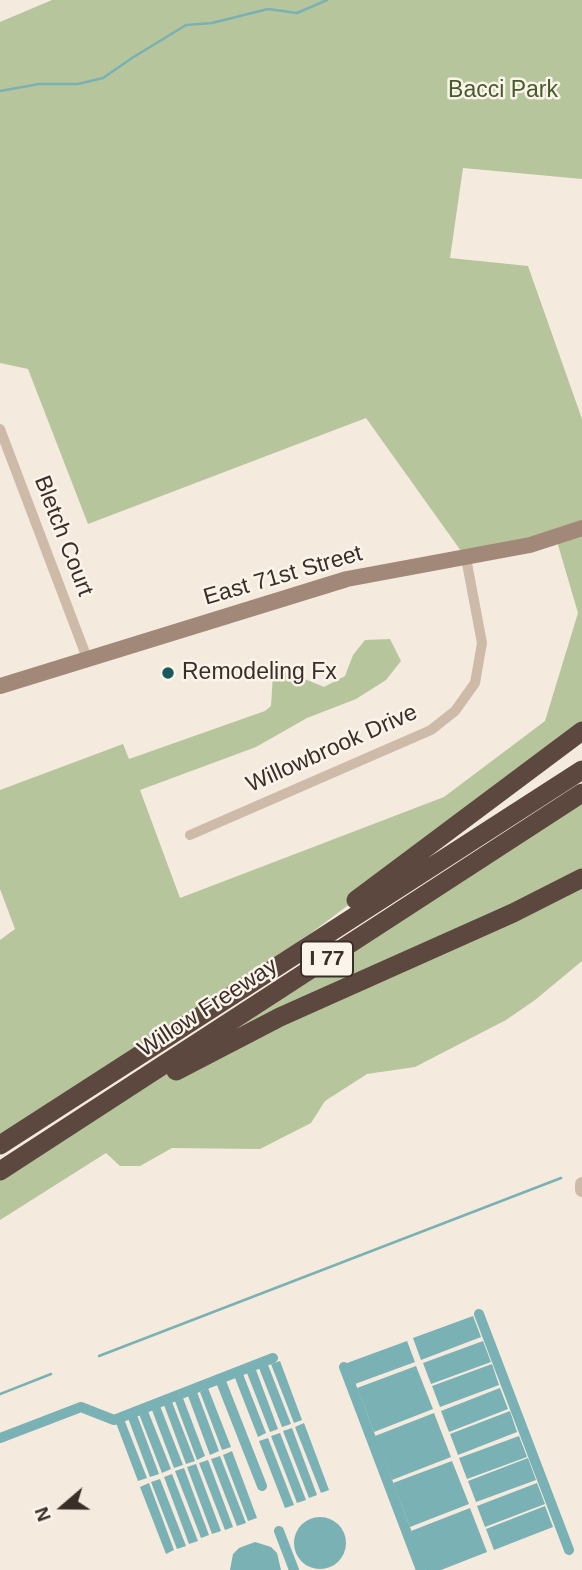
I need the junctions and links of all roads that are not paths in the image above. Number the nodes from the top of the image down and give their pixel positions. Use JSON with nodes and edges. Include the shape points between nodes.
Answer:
{"nodes":[{"id":1,"x":0,"y":429,"type":"edge"},
{"id":2,"x":582,"y":528,"type":"edge"},
{"id":3,"x":466,"y":558,"type":"junction"},
{"id":4,"x":87,"y":658,"type":"junction"},
{"id":5,"x":0,"y":686,"type":"edge"},
{"id":6,"x":582,"y":731,"type":"edge"},
{"id":7,"x":582,"y":769,"type":"edge"},
{"id":8,"x":582,"y":793,"type":"edge"},
{"id":9,"x":190,"y":835,"type":"dead end"},
{"id":10,"x":582,"y":878,"type":"edge"},
{"id":11,"x":217,"y":1003,"type":"junction"},
{"id":12,"x":73,"y":1125,"type":"junction"},
{"id":13,"x":0,"y":1145,"type":"edge"},
{"id":14,"x":0,"y":1171,"type":"edge"}],
"edges":[{"from":1,"to":4,"type":"street","name":"Bletch Court"},
{"from":2,"to":3,"type":"main road","name":"East 71st Street"},
{"from":3,"to":4,"type":"main road","name":"East 71st Street","via":[[347,579]]},
{"from":3,"to":9,"type":"street","name":"Willowbrook Drive","via":[[482,643],[475,683],[455,711],[431,730]]},
{"from":4,"to":5,"type":"main road","name":"East 71st Street"},
{"from":6,"to":11,"type":"highway"},
{"from":7,"to":11,"type":"highway","name":"Willow Freeway","number":"I 77"},
{"from":8,"to":12,"type":"highway","name":"Willow Freeway","number":"I 77"},
{"from":10,"to":12,"type":"highway","via":[[502,919],[280,1017]]},
{"from":11,"to":13,"type":"highway","name":"Willow Freeway","number":"I 77"},
{"from":12,"to":14,"type":"highway","name":"Willow Freeway","number":"I 77"}]}
